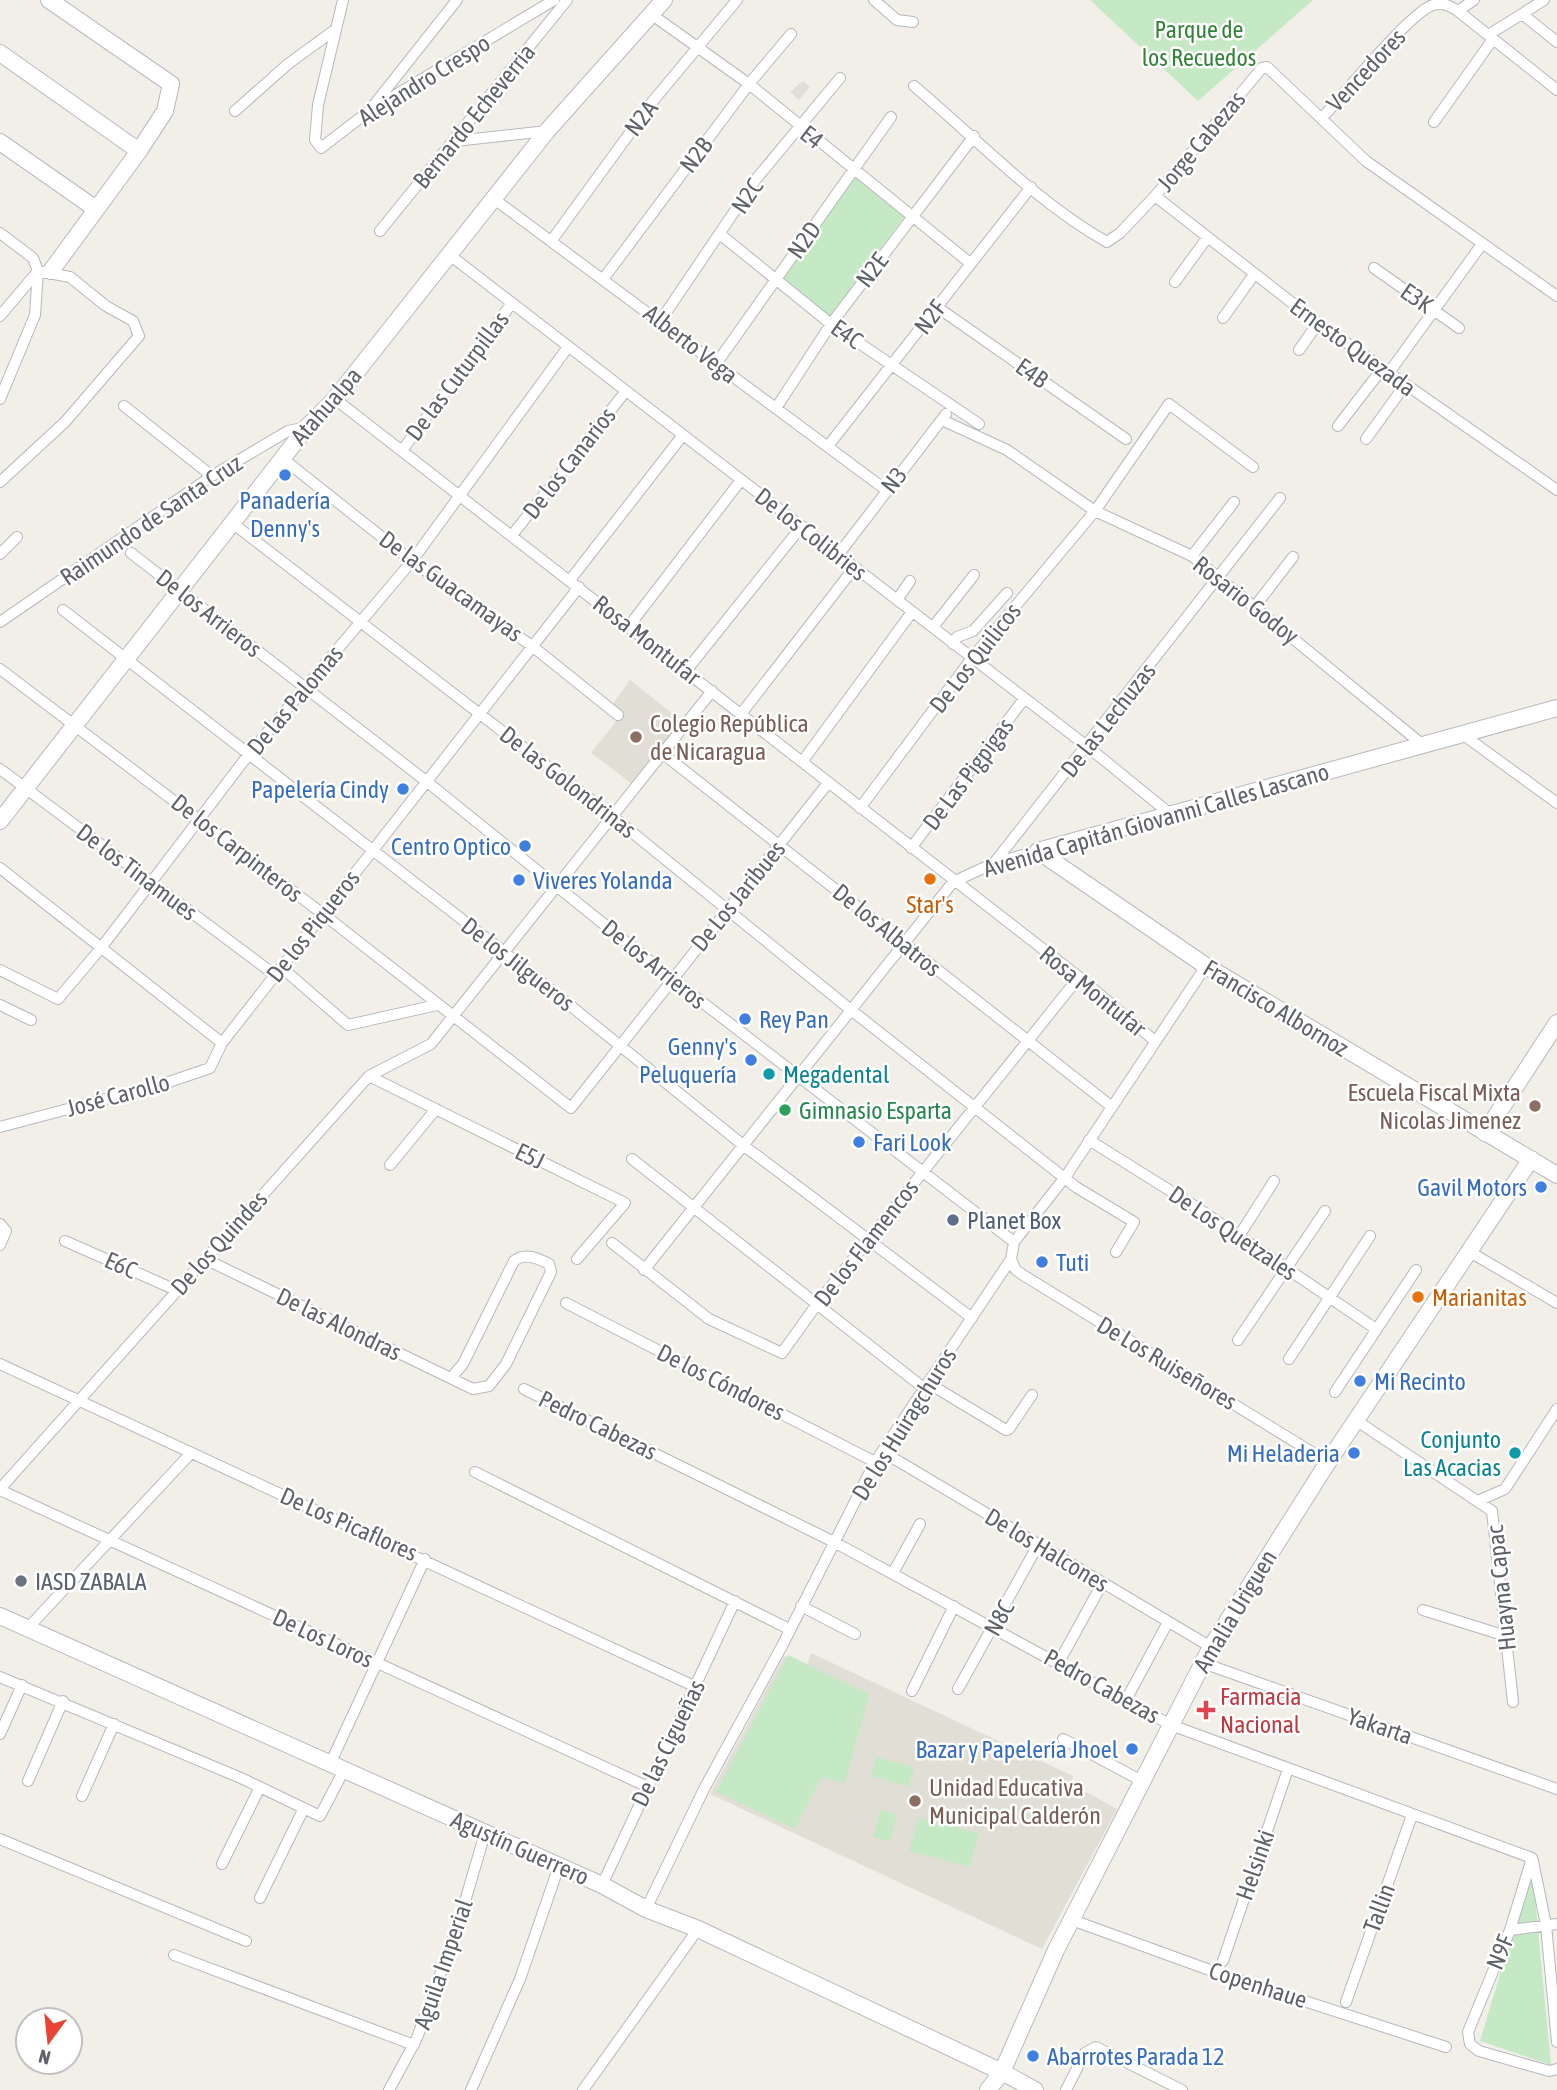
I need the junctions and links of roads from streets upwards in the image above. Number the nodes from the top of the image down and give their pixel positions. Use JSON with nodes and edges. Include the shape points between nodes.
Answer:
{"nodes":[{"id":1,"x":49,"y":0,"type":"edge"},
{"id":2,"x":344,"y":0,"type":"edge"},
{"id":3,"x":457,"y":0,"type":"edge"},
{"id":4,"x":554,"y":0,"type":"edge"},
{"id":5,"x":567,"y":0,"type":"edge"},
{"id":6,"x":664,"y":0,"type":"edge"},
{"id":7,"x":737,"y":0,"type":"edge"},
{"id":8,"x":874,"y":0,"type":"edge"},
{"id":9,"x":1474,"y":0,"type":"edge"},
{"id":10,"x":1544,"y":0,"type":"edge"},
{"id":11,"x":1458,"y":12,"type":"junction"},
{"id":12,"x":651,"y":14,"type":"junction"},
{"id":13,"x":1522,"y":14,"type":"junction"},
{"id":14,"x":913,"y":22,"type":"dead end"},
{"id":15,"x":336,"y":29,"type":"junction"},
{"id":16,"x":791,"y":34,"type":"dead end"},
{"id":17,"x":1490,"y":37,"type":"junction"},
{"id":18,"x":1557,"y":42,"type":"edge"},
{"id":19,"x":699,"y":46,"type":"junction"},
{"id":20,"x":2,"y":60,"type":"edge"},
{"id":21,"x":840,"y":78,"type":"dead end"},
{"id":22,"x":749,"y":84,"type":"junction"},
{"id":23,"x":914,"y":86,"type":"dead end"},
{"id":24,"x":1557,"y":90,"type":"edge"},
{"id":25,"x":235,"y":111,"type":"dead end"},
{"id":26,"x":369,"y":111,"type":"junction"},
{"id":27,"x":891,"y":117,"type":"dead end"},
{"id":28,"x":1322,"y":118,"type":"junction"},
{"id":29,"x":1434,"y":122,"type":"dead end"},
{"id":30,"x":801,"y":128,"type":"junction"},
{"id":31,"x":547,"y":131,"type":"junction"},
{"id":32,"x":974,"y":136,"type":"junction"},
{"id":33,"x":455,"y":141,"type":"junction"},
{"id":34,"x":0,"y":142,"type":"edge"},
{"id":35,"x":139,"y":151,"type":"junction"},
{"id":36,"x":854,"y":168,"type":"junction"},
{"id":37,"x":1031,"y":187,"type":"junction"},
{"id":38,"x":1155,"y":196,"type":"junction"},
{"id":39,"x":494,"y":199,"type":"junction"},
{"id":40,"x":96,"y":209,"type":"junction"},
{"id":41,"x":914,"y":215,"type":"junction"},
{"id":42,"x":380,"y":230,"type":"dead end"},
{"id":43,"x":0,"y":233,"type":"edge"},
{"id":44,"x":721,"y":235,"type":"junction"},
{"id":45,"x":1207,"y":238,"type":"junction"},
{"id":46,"x":552,"y":240,"type":"junction"},
{"id":47,"x":1482,"y":244,"type":"junction"},
{"id":48,"x":451,"y":256,"type":"junction"},
{"id":49,"x":970,"y":262,"type":"junction"},
{"id":50,"x":1374,"y":268,"type":"dead end"},
{"id":51,"x":45,"y":271,"type":"junction"},
{"id":52,"x":1254,"y":276,"type":"junction"},
{"id":53,"x":604,"y":278,"type":"junction"},
{"id":54,"x":777,"y":278,"type":"junction"},
{"id":55,"x":1175,"y":282,"type":"dead end"},
{"id":56,"x":1557,"y":296,"type":"edge"},
{"id":57,"x":512,"y":303,"type":"junction"},
{"id":58,"x":937,"y":307,"type":"junction"},
{"id":59,"x":1432,"y":309,"type":"junction"},
{"id":60,"x":2,"y":313,"type":"edge"},
{"id":61,"x":1223,"y":318,"type":"dead end"},
{"id":62,"x":661,"y":320,"type":"junction"},
{"id":63,"x":1318,"y":323,"type":"junction"},
{"id":64,"x":831,"y":324,"type":"junction"},
{"id":65,"x":1459,"y":328,"type":"dead end"},
{"id":66,"x":568,"y":347,"type":"junction"},
{"id":67,"x":1299,"y":350,"type":"dead end"},
{"id":68,"x":716,"y":364,"type":"junction"},
{"id":69,"x":892,"y":366,"type":"junction"},
{"id":70,"x":1385,"y":372,"type":"junction"},
{"id":71,"x":1405,"y":385,"type":"junction"},
{"id":72,"x":626,"y":391,"type":"junction"},
{"id":73,"x":0,"y":399,"type":"edge"},
{"id":74,"x":335,"y":399,"type":"junction"},
{"id":75,"x":124,"y":406,"type":"dead end"},
{"id":76,"x":952,"y":407,"type":"junction"},
{"id":77,"x":776,"y":408,"type":"junction"},
{"id":78,"x":942,"y":420,"type":"junction"},
{"id":79,"x":979,"y":424,"type":"dead end"},
{"id":80,"x":1338,"y":426,"type":"dead end"},
{"id":81,"x":307,"y":427,"type":"junction"},
{"id":82,"x":683,"y":435,"type":"junction"},
{"id":83,"x":1126,"y":439,"type":"dead end"},
{"id":84,"x":1366,"y":439,"type":"dead end"},
{"id":85,"x":828,"y":446,"type":"junction"},
{"id":86,"x":403,"y":449,"type":"junction"},
{"id":87,"x":282,"y":458,"type":"junction"},
{"id":88,"x":1253,"y":467,"type":"dead end"},
{"id":89,"x":212,"y":476,"type":"junction"},
{"id":90,"x":741,"y":480,"type":"junction"},
{"id":91,"x":0,"y":482,"type":"edge"},
{"id":92,"x":886,"y":490,"type":"junction"},
{"id":93,"x":1557,"y":490,"type":"edge"},
{"id":94,"x":461,"y":495,"type":"junction"},
{"id":95,"x":1280,"y":498,"type":"dead end"},
{"id":96,"x":1234,"y":502,"type":"dead end"},
{"id":97,"x":1095,"y":511,"type":"junction"},
{"id":98,"x":231,"y":522,"type":"junction"},
{"id":99,"x":801,"y":527,"type":"junction"},
{"id":100,"x":513,"y":534,"type":"junction"},
{"id":101,"x":18,"y":537,"type":"dead end"},
{"id":102,"x":131,"y":553,"type":"dead end"},
{"id":103,"x":0,"y":554,"type":"edge"},
{"id":104,"x":838,"y":555,"type":"junction"},
{"id":105,"x":1192,"y":556,"type":"junction"},
{"id":106,"x":1293,"y":557,"type":"dead end"},
{"id":107,"x":412,"y":561,"type":"junction"},
{"id":108,"x":854,"y":568,"type":"junction"},
{"id":109,"x":974,"y":575,"type":"dead end"},
{"id":110,"x":1221,"y":577,"type":"junction"},
{"id":111,"x":910,"y":581,"type":"dead end"},
{"id":112,"x":575,"y":583,"type":"junction"},
{"id":113,"x":178,"y":590,"type":"junction"},
{"id":114,"x":1007,"y":593,"type":"dead end"},
{"id":115,"x":897,"y":600,"type":"junction"},
{"id":116,"x":1256,"y":605,"type":"junction"},
{"id":117,"x":64,"y":610,"type":"dead end"},
{"id":118,"x":912,"y":612,"type":"junction"},
{"id":119,"x":0,"y":622,"type":"edge"},
{"id":120,"x":361,"y":622,"type":"junction"},
{"id":121,"x":629,"y":626,"type":"junction"},
{"id":122,"x":933,"y":628,"type":"junction"},
{"id":123,"x":953,"y":643,"type":"junction"},
{"id":124,"x":532,"y":646,"type":"junction"},
{"id":125,"x":972,"y":658,"type":"junction"},
{"id":126,"x":126,"y":660,"type":"junction"},
{"id":127,"x":0,"y":669,"type":"edge"},
{"id":128,"x":685,"y":670,"type":"junction"},
{"id":129,"x":305,"y":687,"type":"junction"},
{"id":130,"x":712,"y":691,"type":"junction"},
{"id":131,"x":1024,"y":699,"type":"junction"},
{"id":132,"x":1557,"y":708,"type":"edge"},
{"id":133,"x":479,"y":713,"type":"junction"},
{"id":134,"x":741,"y":714,"type":"junction"},
{"id":135,"x":618,"y":715,"type":"dead end"},
{"id":136,"x":77,"y":725,"type":"junction"},
{"id":137,"x":1462,"y":734,"type":"junction"},
{"id":138,"x":1423,"y":745,"type":"junction"},
{"id":139,"x":1088,"y":747,"type":"junction"},
{"id":140,"x":249,"y":754,"type":"junction"},
{"id":141,"x":662,"y":754,"type":"junction"},
{"id":142,"x":802,"y":762,"type":"junction"},
{"id":143,"x":0,"y":769,"type":"edge"},
{"id":144,"x":426,"y":781,"type":"junction"},
{"id":145,"x":828,"y":783,"type":"junction"},
{"id":146,"x":25,"y":789,"type":"junction"},
{"id":147,"x":1557,"y":803,"type":"edge"},
{"id":148,"x":860,"y":808,"type":"junction"},
{"id":149,"x":1169,"y":813,"type":"junction"},
{"id":150,"x":612,"y":816,"type":"junction"},
{"id":151,"x":200,"y":819,"type":"junction"},
{"id":152,"x":0,"y":821,"type":"edge"},
{"id":153,"x":780,"y":844,"type":"junction"},
{"id":154,"x":911,"y":848,"type":"junction"},
{"id":155,"x":372,"y":850,"type":"junction"},
{"id":156,"x":1038,"y":851,"type":"junction"},
{"id":157,"x":993,"y":863,"type":"junction"},
{"id":158,"x":0,"y":869,"type":"edge"},
{"id":159,"x":953,"y":882,"type":"junction"},
{"id":160,"x":151,"y":883,"type":"junction"},
{"id":161,"x":557,"y":886,"type":"junction"},
{"id":162,"x":728,"y":909,"type":"junction"},
{"id":163,"x":323,"y":914,"type":"junction"},
{"id":164,"x":904,"y":945,"type":"junction"},
{"id":165,"x":101,"y":948,"type":"junction"},
{"id":166,"x":504,"y":952,"type":"junction"},
{"id":167,"x":1206,"y":966,"type":"junction"},
{"id":168,"x":0,"y":970,"type":"edge"},
{"id":169,"x":278,"y":971,"type":"junction"},
{"id":170,"x":1079,"y":977,"type":"junction"},
{"id":171,"x":672,"y":979,"type":"junction"},
{"id":172,"x":0,"y":1005,"type":"edge"},
{"id":173,"x":437,"y":1005,"type":"junction"},
{"id":174,"x":851,"y":1010,"type":"junction"},
{"id":175,"x":453,"y":1017,"type":"junction"},
{"id":176,"x":31,"y":1020,"type":"dead end"},
{"id":177,"x":1557,"y":1023,"type":"edge"},
{"id":178,"x":1155,"y":1041,"type":"junction"},
{"id":179,"x":1027,"y":1042,"type":"junction"},
{"id":180,"x":222,"y":1044,"type":"junction"},
{"id":181,"x":620,"y":1045,"type":"junction"},
{"id":182,"x":369,"y":1076,"type":"junction"},
{"id":183,"x":797,"y":1076,"type":"junction"},
{"id":184,"x":975,"y":1107,"type":"junction"},
{"id":185,"x":1112,"y":1107,"type":"junction"},
{"id":186,"x":571,"y":1108,"type":"joint"},
{"id":187,"x":436,"y":1109,"type":"junction"},
{"id":188,"x":0,"y":1127,"type":"edge"},
{"id":189,"x":1485,"y":1133,"type":"junction"},
{"id":190,"x":1089,"y":1140,"type":"junction"},
{"id":191,"x":743,"y":1144,"type":"junction"},
{"id":192,"x":632,"y":1158,"type":"dead end"},
{"id":193,"x":1531,"y":1159,"type":"junction"},
{"id":194,"x":390,"y":1165,"type":"dead end"},
{"id":195,"x":923,"y":1172,"type":"junction"},
{"id":196,"x":1557,"y":1175,"type":"edge"},
{"id":197,"x":1066,"y":1176,"type":"junction"},
{"id":198,"x":1274,"y":1181,"type":"dead end"},
{"id":199,"x":694,"y":1206,"type":"junction"},
{"id":200,"x":1325,"y":1211,"type":"dead end"},
{"id":201,"x":0,"y":1224,"type":"edge"},
{"id":202,"x":1239,"y":1236,"type":"junction"},
{"id":203,"x":1370,"y":1236,"type":"dead end"},
{"id":204,"x":869,"y":1239,"type":"junction"},
{"id":205,"x":65,"y":1241,"type":"dead end"},
{"id":206,"x":1014,"y":1242,"type":"junction"},
{"id":207,"x":612,"y":1244,"type":"dead end"},
{"id":208,"x":0,"y":1245,"type":"edge"},
{"id":209,"x":1470,"y":1251,"type":"junction"},
{"id":210,"x":1116,"y":1252,"type":"dead end"},
{"id":211,"x":205,"y":1259,"type":"junction"},
{"id":212,"x":577,"y":1259,"type":"dead end"},
{"id":213,"x":1011,"y":1259,"type":"junction"},
{"id":214,"x":1286,"y":1268,"type":"junction"},
{"id":215,"x":644,"y":1270,"type":"junction"},
{"id":216,"x":1416,"y":1270,"type":"dead end"},
{"id":217,"x":176,"y":1290,"type":"junction"},
{"id":218,"x":1329,"y":1298,"type":"junction"},
{"id":219,"x":566,"y":1303,"type":"dead end"},
{"id":220,"x":1557,"y":1303,"type":"edge"},
{"id":221,"x":817,"y":1304,"type":"junction"},
{"id":222,"x":972,"y":1318,"type":"junction"},
{"id":223,"x":1376,"y":1329,"type":"junction"},
{"id":224,"x":1238,"y":1340,"type":"dead end"},
{"id":225,"x":1289,"y":1359,"type":"dead end"},
{"id":226,"x":0,"y":1364,"type":"edge"},
{"id":227,"x":451,"y":1378,"type":"junction"},
{"id":228,"x":927,"y":1386,"type":"junction"},
{"id":229,"x":524,"y":1389,"type":"dead end"},
{"id":230,"x":1335,"y":1392,"type":"dead end"},
{"id":231,"x":1032,"y":1395,"type":"dead end"},
{"id":232,"x":78,"y":1400,"type":"junction"},
{"id":233,"x":1557,"y":1409,"type":"edge"},
{"id":234,"x":1357,"y":1421,"type":"junction"},
{"id":235,"x":191,"y":1453,"type":"junction"},
{"id":236,"x":879,"y":1457,"type":"junction"},
{"id":237,"x":1328,"y":1462,"type":"junction"},
{"id":238,"x":475,"y":1472,"type":"dead end"},
{"id":239,"x":0,"y":1489,"type":"edge"},
{"id":240,"x":1480,"y":1500,"type":"junction"},
{"id":241,"x":920,"y":1524,"type":"dead end"},
{"id":242,"x":109,"y":1541,"type":"junction"},
{"id":243,"x":834,"y":1542,"type":"junction"},
{"id":244,"x":1038,"y":1545,"type":"junction"},
{"id":245,"x":425,"y":1559,"type":"junction"},
{"id":246,"x":893,"y":1573,"type":"junction"},
{"id":247,"x":1102,"y":1584,"type":"junction"},
{"id":248,"x":734,"y":1601,"type":"junction"},
{"id":249,"x":801,"y":1606,"type":"junction"},
{"id":250,"x":954,"y":1606,"type":"junction"},
{"id":251,"x":1423,"y":1611,"type":"dead end"},
{"id":252,"x":0,"y":1616,"type":"edge"},
{"id":253,"x":1168,"y":1622,"type":"junction"},
{"id":254,"x":995,"y":1628,"type":"junction"},
{"id":255,"x":28,"y":1629,"type":"junction"},
{"id":256,"x":789,"y":1629,"type":"junction"},
{"id":257,"x":855,"y":1634,"type":"dead end"},
{"id":258,"x":1506,"y":1636,"type":"junction"},
{"id":259,"x":1211,"y":1647,"type":"junction"},
{"id":260,"x":1059,"y":1662,"type":"junction"},
{"id":261,"x":377,"y":1663,"type":"junction"},
{"id":262,"x":1203,"y":1663,"type":"junction"},
{"id":263,"x":0,"y":1676,"type":"edge"},
{"id":264,"x":22,"y":1685,"type":"junction"},
{"id":265,"x":696,"y":1687,"type":"junction"},
{"id":266,"x":958,"y":1689,"type":"dead end"},
{"id":267,"x":912,"y":1690,"type":"dead end"},
{"id":268,"x":1126,"y":1700,"type":"junction"},
{"id":269,"x":63,"y":1702,"type":"junction"},
{"id":270,"x":1513,"y":1702,"type":"dead end"},
{"id":271,"x":114,"y":1724,"type":"junction"},
{"id":272,"x":1171,"y":1725,"type":"junction"},
{"id":273,"x":0,"y":1734,"type":"edge"},
{"id":274,"x":1063,"y":1739,"type":"dead end"},
{"id":275,"x":337,"y":1767,"type":"junction"},
{"id":276,"x":1288,"y":1769,"type":"junction"},
{"id":277,"x":28,"y":1781,"type":"dead end"},
{"id":278,"x":1142,"y":1781,"type":"junction"},
{"id":279,"x":646,"y":1786,"type":"junction"},
{"id":280,"x":260,"y":1787,"type":"junction"},
{"id":281,"x":1557,"y":1789,"type":"edge"},
{"id":282,"x":82,"y":1796,"type":"dead end"},
{"id":283,"x":303,"y":1808,"type":"junction"},
{"id":284,"x":1412,"y":1815,"type":"junction"},
{"id":285,"x":485,"y":1833,"type":"junction"},
{"id":286,"x":0,"y":1839,"type":"edge"},
{"id":287,"x":1532,"y":1858,"type":"junction"},
{"id":288,"x":222,"y":1864,"type":"dead end"},
{"id":289,"x":559,"y":1866,"type":"junction"},
{"id":290,"x":602,"y":1885,"type":"junction"},
{"id":291,"x":260,"y":1898,"type":"dead end"},
{"id":292,"x":646,"y":1909,"type":"junction"},
{"id":293,"x":1072,"y":1920,"type":"junction"},
{"id":294,"x":1551,"y":1925,"type":"edge"},
{"id":295,"x":698,"y":1929,"type":"junction"},
{"id":296,"x":1510,"y":1930,"type":"junction"},
{"id":297,"x":246,"y":1941,"type":"dead end"},
{"id":298,"x":174,"y":1955,"type":"dead end"},
{"id":299,"x":1223,"y":1961,"type":"dead end"},
{"id":300,"x":1555,"y":1988,"type":"edge"},
{"id":301,"x":1346,"y":2002,"type":"dead end"},
{"id":302,"x":1557,"y":2042,"type":"edge"},
{"id":303,"x":414,"y":2045,"type":"junction"},
{"id":304,"x":1446,"y":2047,"type":"dead end"},
{"id":305,"x":1557,"y":2069,"type":"edge"},
{"id":306,"x":1002,"y":2071,"type":"junction"},
{"id":307,"x":389,"y":2090,"type":"edge"},
{"id":308,"x":471,"y":2090,"type":"edge"},
{"id":309,"x":583,"y":2090,"type":"edge"},
{"id":310,"x":988,"y":2090,"type":"edge"},
{"id":311,"x":1035,"y":2090,"type":"edge"},
{"id":312,"x":1066,"y":2090,"type":"edge"},
{"id":313,"x":1182,"y":2090,"type":"edge"}],
"edges":[{"from":1,"to":35,"type":"street","via":[[171,85],[165,111]]},
{"from":2,"to":15,"type":"street","name":"Alejandro Crespo"},
{"from":3,"to":26,"type":"street"},
{"from":4,"to":26,"type":"street","name":"Alejandro Crespo"},
{"from":5,"to":33,"type":"street","name":"Bernardo Echeverria"},
{"from":6,"to":12,"type":"street","name":"Atahualpa"},
{"from":7,"to":19,"type":"street","name":"N2A"},
{"from":8,"to":14,"type":"street","via":[[897,20]]},
{"from":9,"to":11,"type":"street"},
{"from":10,"to":13,"type":"street"},
{"from":11,"to":17,"type":"street"},
{"from":11,"to":28,"type":"street","name":"Vencedores","via":[[1447,4],[1423,10]]},
{"from":12,"to":19,"type":"street","name":"E4"},
{"from":12,"to":31,"type":"street","name":"Atahualpa"},
{"from":13,"to":17,"type":"street"},
{"from":13,"to":18,"type":"street"},
{"from":15,"to":25,"type":"street"},
{"from":15,"to":26,"type":"street","name":"Alejandro Crespo","via":[[318,105],[315,144],[326,147]]},
{"from":16,"to":22,"type":"street","name":"N2B"},
{"from":17,"to":24,"type":"street"},
{"from":17,"to":29,"type":"street"},
{"from":19,"to":22,"type":"street","name":"E4"},
{"from":19,"to":46,"type":"street","name":"N2A"},
{"from":20,"to":35,"type":"street"},
{"from":21,"to":30,"type":"street","name":"N2C"},
{"from":22,"to":30,"type":"street","name":"E4"},
{"from":22,"to":53,"type":"street","name":"N2B"},
{"from":23,"to":32,"type":"street","name":"Jorge Cabezas"},
{"from":27,"to":36,"type":"street","name":"N2D"},
{"from":28,"to":38,"type":"street","name":"Jorge Cabezas","via":[[1271,69],[1262,68]]},
{"from":28,"to":47,"type":"street","name":"Jorge Cabezas","via":[[1366,161]]},
{"from":30,"to":36,"type":"street","name":"E4"},
{"from":30,"to":44,"type":"street","name":"N2C","via":[[757,178]]},
{"from":31,"to":33,"type":"street"},
{"from":31,"to":39,"type":"street","name":"Atahualpa"},
{"from":32,"to":37,"type":"street","name":"Jorge Cabezas"},
{"from":32,"to":41,"type":"street","name":"N2E"},
{"from":33,"to":42,"type":"street","name":"Bernardo Echeverria"},
{"from":34,"to":40,"type":"street"},
{"from":35,"to":40,"type":"street"},
{"from":36,"to":41,"type":"street","name":"E4"},
{"from":36,"to":54,"type":"street","name":"N2D"},
{"from":37,"to":38,"type":"street","name":"Jorge Cabezas","via":[[1107,242]]},
{"from":37,"to":49,"type":"street","name":"N2F"},
{"from":38,"to":45,"type":"street","name":"Ernesto Quezada"},
{"from":39,"to":46,"type":"street","name":"Alberto Vega"},
{"from":39,"to":48,"type":"street","name":"Atahualpa"},
{"from":40,"to":51,"type":"street"},
{"from":41,"to":49,"type":"street","name":"E4"},
{"from":41,"to":64,"type":"street","name":"N2E"},
{"from":43,"to":51,"type":"street"},
{"from":44,"to":54,"type":"street","name":"E4C"},
{"from":44,"to":62,"type":"street","name":"N2C"},
{"from":45,"to":52,"type":"street","name":"Ernesto Quezada"},
{"from":45,"to":55,"type":"street"},
{"from":46,"to":53,"type":"street","name":"Alberto Vega"},
{"from":47,"to":56,"type":"street","name":"Jorge Cabezas"},
{"from":47,"to":59,"type":"street"},
{"from":48,"to":57,"type":"street","name":"De los Colibries"},
{"from":48,"to":74,"type":"street","name":"Atahualpa"},
{"from":49,"to":58,"type":"street","name":"N2F"},
{"from":50,"to":59,"type":"street","name":"E3K"},
{"from":51,"to":60,"type":"street"},
{"from":51,"to":73,"type":"street","via":[[35,315]]},
{"from":51,"to":91,"type":"street","via":[[70,277],[133,321],[139,336],[65,422]]},
{"from":52,"to":61,"type":"street"},
{"from":52,"to":63,"type":"street","name":"Ernesto Quezada"},
{"from":53,"to":62,"type":"street","name":"Alberto Vega"},
{"from":54,"to":64,"type":"street","name":"E4C"},
{"from":54,"to":68,"type":"street","name":"N2D"},
{"from":57,"to":66,"type":"street","name":"De los Colibries"},
{"from":57,"to":86,"type":"street","name":"De las Cuturpillas"},
{"from":58,"to":69,"type":"street","name":"N2F"},
{"from":58,"to":83,"type":"street","name":"E4B"},
{"from":59,"to":65,"type":"street","name":"E3K"},
{"from":59,"to":70,"type":"street"},
{"from":62,"to":68,"type":"street","name":"Alberto Vega"},
{"from":63,"to":67,"type":"street"},
{"from":63,"to":70,"type":"street","name":"Ernesto Quezada"},
{"from":64,"to":69,"type":"street","name":"E4C"},
{"from":64,"to":77,"type":"street","name":"N2E"},
{"from":66,"to":72,"type":"street","name":"De los Colibries"},
{"from":66,"to":94,"type":"street","name":"De las Palomas"},
{"from":68,"to":77,"type":"street","name":"Alberto Vega"},
{"from":69,"to":76,"type":"street","name":"E4C"},
{"from":69,"to":85,"type":"street","name":"N2F"},
{"from":70,"to":71,"type":"street","name":"Ernesto Quezada"},
{"from":70,"to":80,"type":"street"},
{"from":71,"to":84,"type":"street"},
{"from":71,"to":93,"type":"street","name":"Ernesto Quezada"},
{"from":72,"to":82,"type":"street","name":"De los Colibries"},
{"from":72,"to":100,"type":"street","name":"De los Canarios"},
{"from":74,"to":81,"type":"street","name":"Atahualpa"},
{"from":74,"to":86,"type":"street","name":"Rosa Montufar"},
{"from":75,"to":89,"type":"street"},
{"from":76,"to":78,"type":"street","name":"N3"},
{"from":76,"to":79,"type":"street","name":"E4C"},
{"from":77,"to":85,"type":"street","name":"Alberto Vega"},
{"from":78,"to":92,"type":"street","name":"N3"},
{"from":78,"to":97,"type":"street","name":"Rosario Godoy","via":[[1007,450]]},
{"from":81,"to":87,"type":"street","name":"Atahualpa"},
{"from":81,"to":89,"type":"street","name":"Raimundo de Santa Cruz","via":[[288,431]]},
{"from":82,"to":90,"type":"street","name":"De los Colibries"},
{"from":82,"to":112,"type":"street","name":"De los Piqueros"},
{"from":85,"to":92,"type":"street","name":"Alberto Vega"},
{"from":86,"to":94,"type":"street","name":"Rosa Montufar"},
{"from":87,"to":98,"type":"street","name":"Atahualpa"},
{"from":87,"to":107,"type":"street","name":"De las Guacamayas"},
{"from":88,"to":97,"type":"street","name":"De Los Quilicos","via":[[1169,404]]},
{"from":89,"to":119,"type":"street","name":"Raimundo de Santa Cruz"},
{"from":90,"to":99,"type":"street","name":"De los Colibries"},
{"from":90,"to":121,"type":"street"},
{"from":92,"to":104,"type":"street","name":"N3"},
{"from":94,"to":100,"type":"street","name":"Rosa Montufar"},
{"from":94,"to":107,"type":"street","name":"De las Palomas"},
{"from":95,"to":110,"type":"street"},
{"from":96,"to":105,"type":"street"},
{"from":97,"to":105,"type":"street","name":"Rosario Godoy"},
{"from":97,"to":125,"type":"street","name":"De Los Quilicos"},
{"from":98,"to":113,"type":"street","name":"Atahualpa"},
{"from":98,"to":120,"type":"street","name":"De las Golondrinas"},
{"from":99,"to":104,"type":"street","name":"De los Colibries"},
{"from":99,"to":128,"type":"street"},
{"from":100,"to":112,"type":"street","name":"Rosa Montufar"},
{"from":101,"to":103,"type":"street"},
{"from":102,"to":113,"type":"street","name":"De los Arrieros"},
{"from":104,"to":108,"type":"street","name":"De los Colibries"},
{"from":105,"to":110,"type":"street","name":"Rosario Godoy"},
{"from":106,"to":116,"type":"street"},
{"from":107,"to":120,"type":"street","name":"De las Palomas"},
{"from":107,"to":124,"type":"street","name":"De las Guacamayas"},
{"from":108,"to":115,"type":"street","name":"De los Colibries"},
{"from":108,"to":134,"type":"street"},
{"from":109,"to":122,"type":"street"},
{"from":110,"to":116,"type":"street","name":"Rosario Godoy"},
{"from":110,"to":139,"type":"street","name":"De las Lechuzas"},
{"from":111,"to":115,"type":"street"},
{"from":112,"to":121,"type":"street","name":"Rosa Montufar"},
{"from":112,"to":124,"type":"street","name":"De los Piqueros"},
{"from":113,"to":126,"type":"street","name":"Atahualpa"},
{"from":113,"to":129,"type":"street","name":"De los Arrieros"},
{"from":114,"to":123,"type":"street","via":[[973,631]]},
{"from":115,"to":118,"type":"street","name":"De los Colibries"},
{"from":116,"to":138,"type":"street","name":"Rosario Godoy"},
{"from":117,"to":126,"type":"street","name":"De los Jilgueros"},
{"from":118,"to":122,"type":"street","name":"De los Colibries"},
{"from":118,"to":142,"type":"street"},
{"from":120,"to":129,"type":"street","name":"De las Palomas"},
{"from":120,"to":133,"type":"street","name":"De las Golondrinas"},
{"from":121,"to":128,"type":"street","name":"Rosa Montufar"},
{"from":122,"to":123,"type":"street","name":"De los Colibries"},
{"from":123,"to":125,"type":"street","name":"De los Colibries"},
{"from":124,"to":133,"type":"street","name":"De los Piqueros"},
{"from":124,"to":135,"type":"street","name":"De las Guacamayas"},
{"from":125,"to":131,"type":"street","name":"De los Colibries"},
{"from":125,"to":148,"type":"street","name":"De Los Quilicos"},
{"from":126,"to":136,"type":"street","name":"Atahualpa"},
{"from":126,"to":140,"type":"street","name":"De los Jilgueros"},
{"from":127,"to":136,"type":"street","name":"De los Carpinteros"},
{"from":128,"to":130,"type":"street","name":"Rosa Montufar"},
{"from":129,"to":140,"type":"street","name":"De las Palomas"},
{"from":129,"to":144,"type":"street","name":"De los Arrieros"},
{"from":130,"to":134,"type":"street","name":"Rosa Montufar"},
{"from":130,"to":141,"type":"street"},
{"from":131,"to":139,"type":"street","name":"De los Colibries"},
{"from":131,"to":154,"type":"street","name":"De Las Pigpigas"},
{"from":132,"to":137,"type":"street","name":"Avenida Capitán Giovanni Calles Lascano"},
{"from":133,"to":144,"type":"street","name":"De los Piqueros"},
{"from":133,"to":150,"type":"street","name":"De las Golondrinas"},
{"from":134,"to":142,"type":"street","name":"Rosa Montufar"},
{"from":136,"to":146,"type":"street","name":"Atahualpa"},
{"from":136,"to":151,"type":"street","name":"De los Carpinteros"},
{"from":137,"to":138,"type":"street","name":"Avenida Capitán Giovanni Calles Lascano"},
{"from":137,"to":147,"type":"street"},
{"from":138,"to":149,"type":"street","name":"Avenida Capitán Giovanni Calles Lascano"},
{"from":139,"to":149,"type":"street","name":"De los Colibries"},
{"from":139,"to":157,"type":"street","name":"De las Lechuzas"},
{"from":140,"to":151,"type":"street","name":"De las Palomas"},
{"from":140,"to":155,"type":"street","name":"De los Jilgueros"},
{"from":141,"to":150,"type":"street"},
{"from":141,"to":153,"type":"street","name":"De los Albatros"},
{"from":142,"to":145,"type":"street","name":"Rosa Montufar"},
{"from":143,"to":146,"type":"street","name":"De los Tinamues"},
{"from":144,"to":155,"type":"street","name":"De los Piqueros"},
{"from":144,"to":161,"type":"street","name":"De los Arrieros"},
{"from":145,"to":148,"type":"street","name":"Rosa Montufar"},
{"from":145,"to":153,"type":"street","name":"De Los Jaribues"},
{"from":146,"to":152,"type":"street","name":"Atahualpa"},
{"from":146,"to":160,"type":"street","name":"De los Tinamues"},
{"from":148,"to":154,"type":"street","name":"Rosa Montufar"},
{"from":149,"to":156,"type":"street","name":"Avenida Capitán Giovanni Calles Lascano"},
{"from":150,"to":161,"type":"street"},
{"from":150,"to":162,"type":"street","name":"De las Golondrinas"},
{"from":151,"to":160,"type":"street","name":"De las Palomas"},
{"from":151,"to":163,"type":"street","name":"De los Carpinteros"},
{"from":153,"to":162,"type":"street","name":"De Los Jaribues"},
{"from":153,"to":164,"type":"street","name":"De los Albatros"},
{"from":154,"to":159,"type":"street","name":"Rosa Montufar"},
{"from":155,"to":163,"type":"street","name":"De los Piqueros"},
{"from":155,"to":166,"type":"street","name":"De los Jilgueros"},
{"from":156,"to":157,"type":"street","name":"Avenida Capitán Giovanni Calles Lascano"},
{"from":156,"to":167,"type":"street","name":"Francisco Albornoz"},
{"from":157,"to":159,"type":"street","name":"Avenida Capitán Giovanni Calles Lascano"},
{"from":158,"to":165,"type":"street"},
{"from":159,"to":164,"type":"street","name":"Avenida Capitán Giovanni Calles Lascano"},
{"from":159,"to":170,"type":"street","name":"Rosa Montufar"},
{"from":160,"to":165,"type":"street","name":"De las Palomas"},
{"from":160,"to":169,"type":"street","name":"De los Tinamues"},
{"from":161,"to":166,"type":"street"},
{"from":161,"to":171,"type":"street","name":"De los Arrieros"},
{"from":162,"to":171,"type":"street","name":"De Los Jaribues"},
{"from":162,"to":174,"type":"street","name":"De las Golondrinas"},
{"from":163,"to":169,"type":"street","name":"De los Piqueros"},
{"from":163,"to":173,"type":"street","name":"De los Carpinteros"},
{"from":164,"to":174,"type":"street","name":"Avenida Capitán Giovanni Calles Lascano"},
{"from":164,"to":179,"type":"street","name":"De los Albatros"},
{"from":165,"to":168,"type":"street","name":"De las Palomas","via":[[58,999]]},
{"from":165,"to":180,"type":"street"},
{"from":166,"to":175,"type":"street"},
{"from":166,"to":181,"type":"street","name":"De los Jilgueros"},
{"from":167,"to":178,"type":"street","name":"De los Huiragchuros"},
{"from":167,"to":189,"type":"street","name":"Francisco Albornoz"},
{"from":169,"to":173,"type":"street","name":"De los Tinamues","via":[[348,1025]]},
{"from":169,"to":180,"type":"street","name":"De los Piqueros"},
{"from":170,"to":178,"type":"street","name":"Rosa Montufar"},
{"from":170,"to":179,"type":"street","name":"De los Flamencos"},
{"from":171,"to":181,"type":"street","name":"De Los Jaribues"},
{"from":171,"to":183,"type":"street","name":"De los Arrieros"},
{"from":172,"to":176,"type":"street"},
{"from":173,"to":175,"type":"street","name":"De los Carpinteros"},
{"from":174,"to":183,"type":"street","name":"Avenida Capitán Giovanni Calles Lascano"},
{"from":174,"to":184,"type":"street","name":"De las Golondrinas"},
{"from":175,"to":182,"type":"street","name":"De los Quindes","via":[[431,1044]]},
{"from":175,"to":186,"type":"street","name":"De los Carpinteros"},
{"from":177,"to":189,"type":"street"},
{"from":178,"to":185,"type":"street","name":"De los Huiragchuros"},
{"from":179,"to":184,"type":"street","name":"De los Flamencos"},
{"from":179,"to":185,"type":"street","name":"De los Albatros"},
{"from":180,"to":188,"type":"street","name":"José Carollo","via":[[210,1068],[202,1072]]},
{"from":181,"to":186,"type":"street","name":"De Los Jaribues"},
{"from":181,"to":191,"type":"street","name":"De los Jilgueros"},
{"from":182,"to":187,"type":"street","name":"E5J"},
{"from":182,"to":211,"type":"street","name":"De los Quindes"},
{"from":183,"to":191,"type":"street","name":"Avenida Capitán Giovanni Calles Lascano"},
{"from":183,"to":195,"type":"street","name":"De los Arrieros"},
{"from":184,"to":195,"type":"street","name":"De los Flamencos"},
{"from":184,"to":197,"type":"street","name":"De las Golondrinas"},
{"from":185,"to":190,"type":"street","name":"De los Huiragchuros"},
{"from":187,"to":194,"type":"street"},
{"from":187,"to":212,"type":"street","name":"E5J","via":[[625,1203]]},
{"from":189,"to":193,"type":"street","name":"Francisco Albornoz"},
{"from":190,"to":197,"type":"street","name":"De los Huiragchuros"},
{"from":190,"to":202,"type":"street","name":"De Los Quetzales"},
{"from":191,"to":199,"type":"street","name":"Avenida Capitán Giovanni Calles Lascano"},
{"from":191,"to":204,"type":"street","name":"De los Jilgueros"},
{"from":192,"to":199,"type":"street"},
{"from":193,"to":196,"type":"street","name":"Francisco Albornoz"},
{"from":193,"to":209,"type":"street","name":"Amalia Uriguen"},
{"from":195,"to":204,"type":"street","name":"De los Flamencos"},
{"from":195,"to":206,"type":"street","name":"De los Arrieros"},
{"from":197,"to":206,"type":"street","name":"De los Huiragchuros"},
{"from":197,"to":210,"type":"street","name":"De las Golondrinas","via":[[1076,1187],[1134,1222]]},
{"from":198,"to":202,"type":"street"},
{"from":199,"to":215,"type":"street","name":"Avenida Capitán Giovanni Calles Lascano"},
{"from":199,"to":221,"type":"street"},
{"from":200,"to":214,"type":"street"},
{"from":201,"to":208,"type":"street","via":[[6,1231]]},
{"from":202,"to":214,"type":"street","name":"De Los Quetzales"},
{"from":203,"to":218,"type":"street"},
{"from":204,"to":221,"type":"street","name":"De los Flamencos"},
{"from":204,"to":222,"type":"street","name":"De los Jilgueros"},
{"from":205,"to":217,"type":"street","name":"E6C"},
{"from":206,"to":213,"type":"street","name":"De los Huiragchuros"},
{"from":207,"to":215,"type":"street","name":"De los Flamencos"},
{"from":209,"to":220,"type":"street"},
{"from":209,"to":234,"type":"street","name":"Amalia Uriguen"},
{"from":211,"to":217,"type":"street","name":"De los Quindes"},
{"from":211,"to":227,"type":"street","name":"De las Alondras"},
{"from":213,"to":222,"type":"street","name":"De los Huiragchuros"},
{"from":213,"to":237,"type":"street","name":"De Los Ruiseñores","via":[[1014,1269],[1031,1280]]},
{"from":214,"to":218,"type":"street","name":"De Los Quetzales"},
{"from":214,"to":224,"type":"street"},
{"from":215,"to":221,"type":"street","name":"De los Flamencos","via":[[709,1319],[782,1353]]},
{"from":216,"to":223,"type":"street"},
{"from":217,"to":232,"type":"street","name":"De los Quindes"},
{"from":218,"to":223,"type":"street","name":"De Los Quetzales"},
{"from":218,"to":225,"type":"street"},
{"from":219,"to":236,"type":"street","name":"De los Cóndores"},
{"from":221,"to":228,"type":"street"},
{"from":222,"to":228,"type":"street","name":"De los Huiragchuros"},
{"from":223,"to":230,"type":"street"},
{"from":226,"to":232,"type":"street","name":"De Los Picaflores"},
{"from":227,"to":227,"type":"street","name":"De las Alondras","via":[[473,1389],[489,1386],[506,1364],[551,1272],[547,1263],[528,1256],[514,1261],[463,1364]]},
{"from":228,"to":231,"type":"street","via":[[1006,1430]]},
{"from":228,"to":236,"type":"street","name":"De los Huiragchuros"},
{"from":229,"to":243,"type":"street","name":"Pedro Cabezas"},
{"from":232,"to":235,"type":"street","name":"De Los Picaflores"},
{"from":232,"to":239,"type":"street","name":"De los Quindes"},
{"from":233,"to":240,"type":"street","via":[[1505,1489]]},
{"from":234,"to":237,"type":"street","name":"Amalia Uriguen"},
{"from":234,"to":240,"type":"street","name":"Huayna Capac"},
{"from":235,"to":242,"type":"street"},
{"from":235,"to":245,"type":"street","name":"De Los Picaflores"},
{"from":236,"to":243,"type":"street","name":"De los Huiragchuros"},
{"from":236,"to":244,"type":"street","name":"De los Halcones"},
{"from":237,"to":259,"type":"street","name":"Amalia Uriguen"},
{"from":238,"to":248,"type":"street"},
{"from":239,"to":242,"type":"street","name":"De Los Loros"},
{"from":240,"to":258,"type":"street","name":"Huayna Capac","via":[[1495,1518]]},
{"from":241,"to":246,"type":"street"},
{"from":242,"to":255,"type":"street"},
{"from":242,"to":261,"type":"street","name":"De Los Loros"},
{"from":243,"to":246,"type":"street","name":"Pedro Cabezas"},
{"from":243,"to":249,"type":"street","name":"De los Huiragchuros"},
{"from":244,"to":247,"type":"street","name":"De los Halcones"},
{"from":244,"to":254,"type":"street","name":"N8C"},
{"from":245,"to":261,"type":"street"},
{"from":245,"to":265,"type":"street","name":"De Los Picaflores"},
{"from":246,"to":250,"type":"street","name":"Pedro Cabezas"},
{"from":247,"to":253,"type":"street","name":"De los Halcones"},
{"from":247,"to":260,"type":"street"},
{"from":248,"to":256,"type":"street"},
{"from":248,"to":265,"type":"street","name":"De las Cigueñas"},
{"from":249,"to":256,"type":"street","name":"De los Huiragchuros"},
{"from":249,"to":257,"type":"street"},
{"from":250,"to":254,"type":"street","name":"Pedro Cabezas"},
{"from":250,"to":267,"type":"street"},
{"from":251,"to":258,"type":"street"},
{"from":252,"to":255,"type":"street","name":"Agustín Guerrero"},
{"from":253,"to":259,"type":"street","name":"De los Halcones"},
{"from":253,"to":268,"type":"street"},
{"from":254,"to":260,"type":"street","name":"Pedro Cabezas"},
{"from":254,"to":266,"type":"street","name":"N8C"},
{"from":255,"to":275,"type":"street","name":"Agustín Guerrero"},
{"from":256,"to":292,"type":"street","name":"De los Huiragchuros"},
{"from":258,"to":270,"type":"street","name":"Huayna Capac"},
{"from":259,"to":262,"type":"street","name":"Amalia Uriguen"},
{"from":260,"to":268,"type":"street","name":"Pedro Cabezas"},
{"from":261,"to":275,"type":"street"},
{"from":261,"to":279,"type":"street","name":"De Los Loros"},
{"from":262,"to":272,"type":"street","name":"Amalia Uriguen"},
{"from":262,"to":281,"type":"street","name":"Yakarta"},
{"from":263,"to":264,"type":"street"},
{"from":264,"to":269,"type":"street"},
{"from":264,"to":273,"type":"street"},
{"from":265,"to":279,"type":"street","name":"De las Cigueñas"},
{"from":268,"to":272,"type":"street","name":"Pedro Cabezas"},
{"from":269,"to":271,"type":"street"},
{"from":269,"to":277,"type":"street"},
{"from":271,"to":280,"type":"street"},
{"from":271,"to":282,"type":"street"},
{"from":272,"to":276,"type":"street","name":"Pedro Cabezas"},
{"from":272,"to":278,"type":"street","name":"Amalia Uriguen"},
{"from":274,"to":278,"type":"street"},
{"from":275,"to":283,"type":"street","via":[[320,1816]]},
{"from":275,"to":285,"type":"street","name":"Agustín Guerrero"},
{"from":276,"to":284,"type":"street","name":"Pedro Cabezas"},
{"from":276,"to":299,"type":"street","name":"Helsinki"},
{"from":278,"to":293,"type":"street","name":"Amalia Uriguen"},
{"from":279,"to":290,"type":"street","name":"De las Cigueñas"},
{"from":280,"to":283,"type":"street"},
{"from":280,"to":288,"type":"street"},
{"from":283,"to":291,"type":"street"},
{"from":284,"to":287,"type":"street","name":"Pedro Cabezas"},
{"from":284,"to":301,"type":"street","name":"Tallin"},
{"from":285,"to":289,"type":"street","name":"Agustín Guerrero"},
{"from":285,"to":303,"type":"street","name":"Aguila Imperial","via":[[459,1922]]},
{"from":286,"to":297,"type":"street"},
{"from":287,"to":294,"type":"street"},
{"from":287,"to":296,"type":"street","name":"N9F"},
{"from":289,"to":290,"type":"street","name":"Agustín Guerrero"},
{"from":289,"to":308,"type":"street","via":[[520,1979]]},
{"from":290,"to":292,"type":"street","name":"Agustín Guerrero"},
{"from":292,"to":295,"type":"street","name":"Agustín Guerrero"},
{"from":293,"to":304,"type":"street","name":"Copenhaue"},
{"from":293,"to":306,"type":"street","name":"Amalia Uriguen"},
{"from":294,"to":296,"type":"street"},
{"from":294,"to":300,"type":"street"},
{"from":295,"to":306,"type":"street","name":"Agustín Guerrero"},
{"from":295,"to":309,"type":"street"},
{"from":296,"to":305,"type":"street","name":"N9F","via":[[1468,2032],[1469,2045],[1549,2071]]},
{"from":298,"to":303,"type":"street"},
{"from":300,"to":302,"type":"street"},
{"from":303,"to":307,"type":"street","name":"Aguila Imperial"},
{"from":306,"to":310,"type":"street","name":"Amalia Uriguen"},
{"from":306,"to":311,"type":"street","name":"Agustín Guerrero"},
{"from":312,"to":313,"type":"street","via":[[1086,2053],[1096,2047]]}]}
